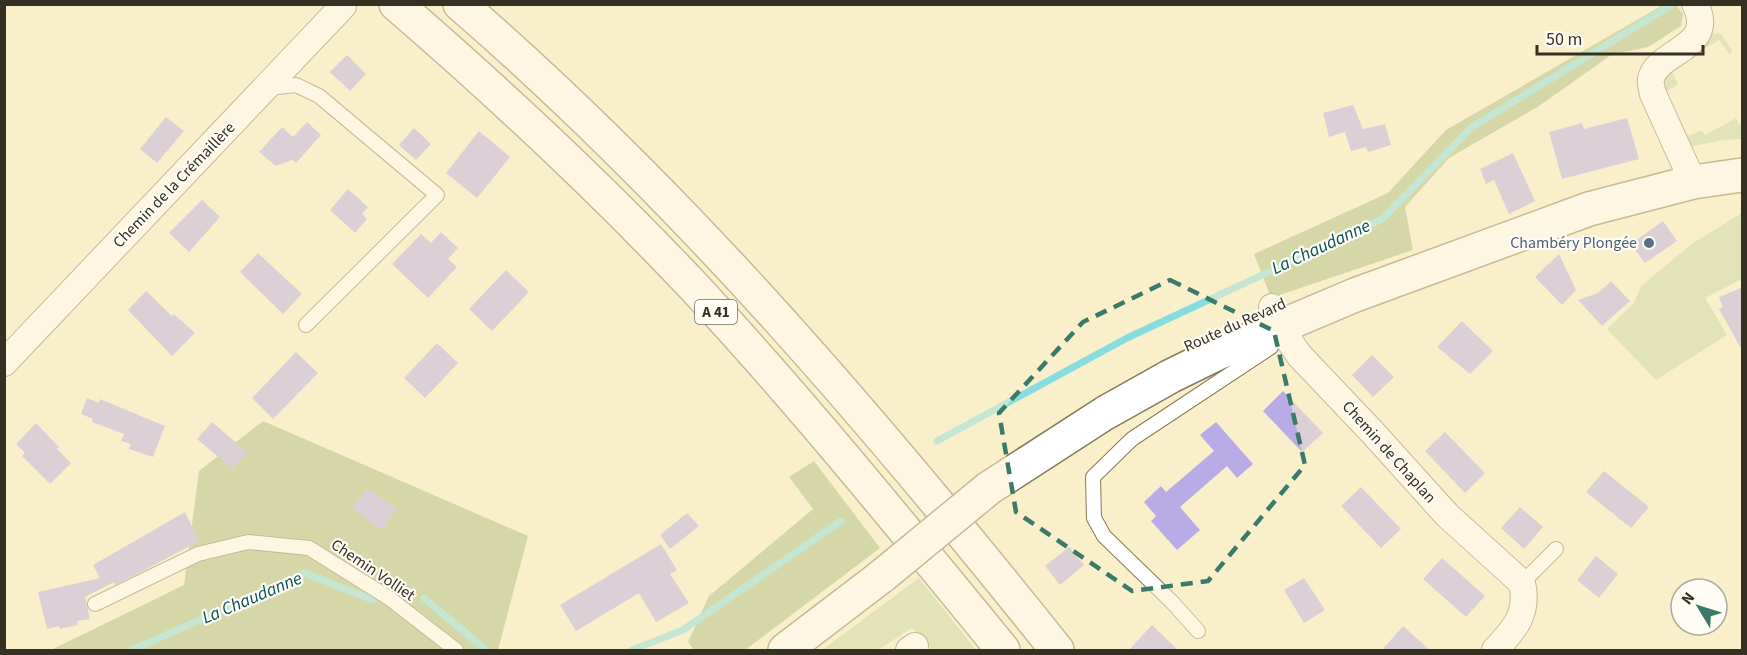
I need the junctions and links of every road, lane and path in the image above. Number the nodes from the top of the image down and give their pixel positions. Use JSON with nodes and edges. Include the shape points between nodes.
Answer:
{"nodes":[{"id":1,"x":396,"y":4,"type":"edge"},
{"id":2,"x":460,"y":4,"type":"edge"},
{"id":3,"x":343,"y":6,"type":"edge"},
{"id":4,"x":1698,"y":10,"type":"edge"},
{"id":5,"x":266,"y":88,"type":"junction"},
{"id":6,"x":1743,"y":175,"type":"edge"},
{"id":7,"x":1693,"y":182,"type":"junction"},
{"id":8,"x":1276,"y":317,"type":"junction"},
{"id":9,"x":306,"y":325,"type":"dead end"},
{"id":10,"x":4,"y":363,"type":"edge"},
{"id":11,"x":1556,"y":549,"type":"dead end"},
{"id":12,"x":1522,"y":583,"type":"junction"},
{"id":13,"x":95,"y":604,"type":"dead end"},
{"id":14,"x":1198,"y":632,"type":"dead end"},
{"id":15,"x":456,"y":651,"type":"edge"},
{"id":16,"x":785,"y":651,"type":"edge"},
{"id":17,"x":1003,"y":651,"type":"edge"},
{"id":18,"x":1057,"y":651,"type":"edge"},
{"id":19,"x":1495,"y":651,"type":"edge"}],
"edges":[{"from":1,"to":17,"type":"main road","number":"A 41","via":[[541,134],[694,287],[835,446]]},
{"from":2,"to":18,"type":"main road","number":"A 41","via":[[573,107],[734,270],[869,421]]},
{"from":3,"to":5,"type":"street","name":"Chemin de la Crémaillère"},
{"from":4,"to":7,"type":"street","via":[[1698,31],[1692,41],[1658,67],[1651,79],[1653,94]]},
{"from":5,"to":9,"type":"lane","via":[[296,85],[319,96],[437,195]]},
{"from":5,"to":10,"type":"street","name":"Chemin de la Crémaillère"},
{"from":6,"to":7,"type":"main road","name":"Route du Revard"},
{"from":7,"to":8,"type":"main road","name":"Route du Revard","via":[[1589,209],[1355,295]]},
{"from":8,"to":12,"type":"street","name":"Chemin de Chaplan","via":[[1299,355],[1446,515]]},
{"from":8,"to":14,"type":"lane","via":[[1271,347],[1132,439],[1093,477],[1094,518],[1104,536]]},
{"from":8,"to":16,"type":"main road","name":"Route du Revard","bridge":true,"via":[[1220,352],[1105,413],[989,488]]},
{"from":11,"to":12,"type":"lane"},
{"from":12,"to":19,"type":"street","via":[[1526,599],[1516,628]]},
{"from":13,"to":15,"type":"lane","name":"Chemin Volliet","via":[[198,554],[248,542],[309,548],[389,598]]}]}
